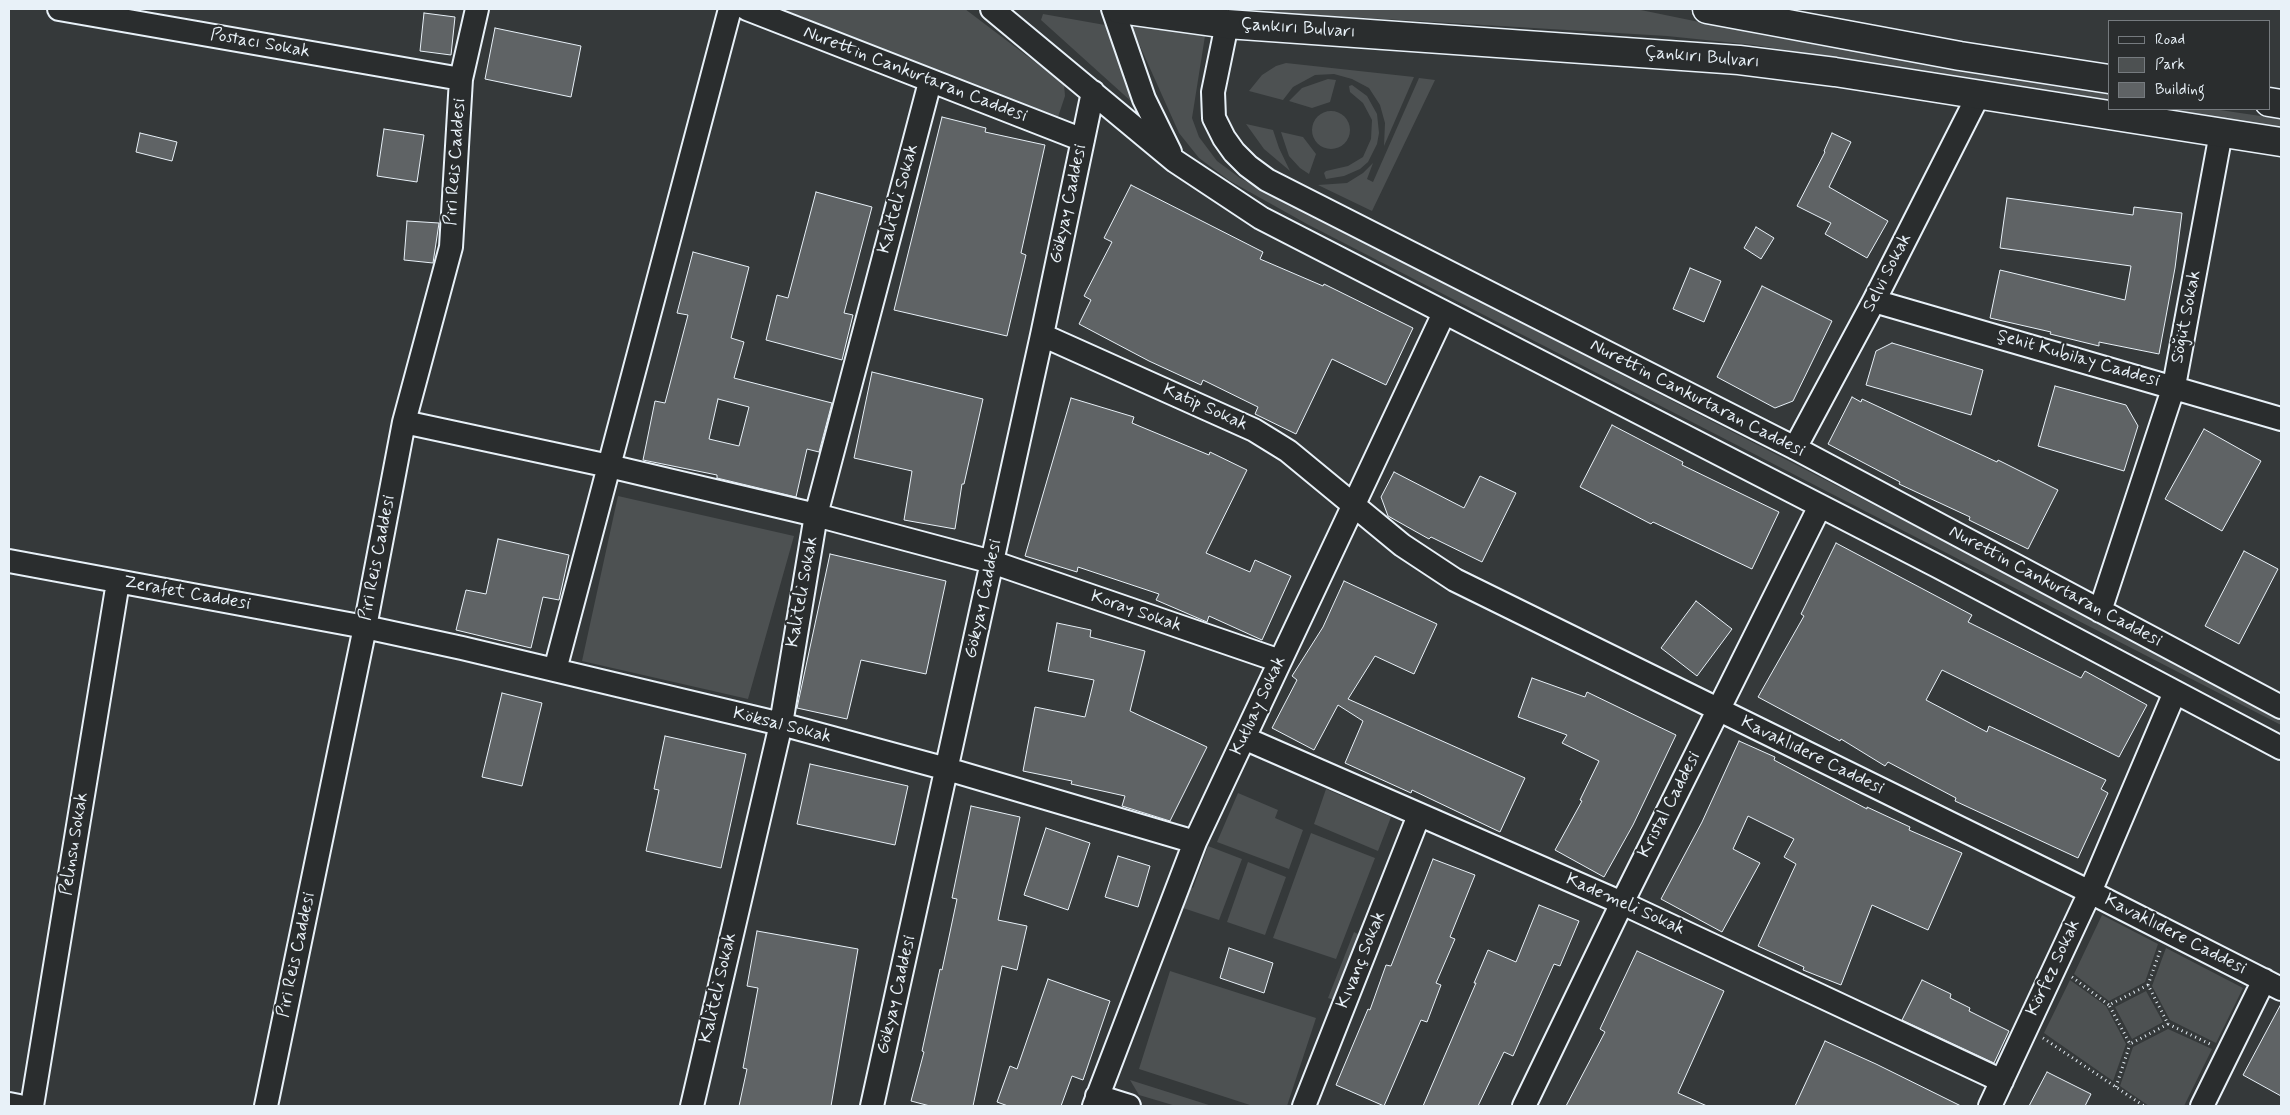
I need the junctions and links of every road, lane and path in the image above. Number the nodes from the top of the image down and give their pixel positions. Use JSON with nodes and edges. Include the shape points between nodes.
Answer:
{"nodes":[{"id":1,"x":59,"y":9,"type":"edge"},
{"id":2,"x":478,"y":9,"type":"edge"},
{"id":3,"x":730,"y":9,"type":"edge"},
{"id":4,"x":747,"y":9,"type":"edge"},
{"id":5,"x":992,"y":9,"type":"edge"},
{"id":6,"x":1113,"y":9,"type":"edge"},
{"id":7,"x":1119,"y":9,"type":"edge"},
{"id":8,"x":1707,"y":9,"type":"edge"},
{"id":9,"x":1229,"y":16,"type":"edge"},
{"id":10,"x":461,"y":79,"type":"junction"},
{"id":11,"x":2108,"y":79,"type":"edge"},
{"id":12,"x":930,"y":82,"type":"junction"},
{"id":13,"x":1093,"y":92,"type":"junction"},
{"id":14,"x":1978,"y":96,"type":"junction"},
{"id":15,"x":2221,"y":133,"type":"junction"},
{"id":16,"x":1083,"y":140,"type":"junction"},
{"id":17,"x":2281,"y":142,"type":"edge"},
{"id":18,"x":1175,"y":161,"type":"junction"},
{"id":19,"x":1874,"y":301,"type":"junction"},
{"id":20,"x":1444,"y":313,"type":"junction"},
{"id":21,"x":1042,"y":335,"type":"junction"},
{"id":22,"x":2174,"y":386,"type":"junction"},
{"id":23,"x":2281,"y":419,"type":"edge"},
{"id":24,"x":404,"y":422,"type":"junction"},
{"id":25,"x":1795,"y":448,"type":"junction"},
{"id":26,"x":609,"y":466,"type":"junction"},
{"id":27,"x":1353,"y":505,"type":"junction"},
{"id":28,"x":1820,"y":506,"type":"junction"},
{"id":29,"x":816,"y":514,"type":"junction"},
{"id":30,"x":9,"y":562,"type":"edge"},
{"id":31,"x":992,"y":562,"type":"junction"},
{"id":32,"x":118,"y":582,"type":"junction"},
{"id":33,"x":2100,"y":611,"type":"junction"},
{"id":34,"x":365,"y":627,"type":"junction"},
{"id":35,"x":1280,"y":661,"type":"junction"},
{"id":36,"x":555,"y":670,"type":"junction"},
{"id":37,"x":2175,"y":692,"type":"junction"},
{"id":38,"x":2281,"y":707,"type":"edge"},
{"id":39,"x":1718,"y":710,"type":"junction"},
{"id":40,"x":781,"y":724,"type":"junction"},
{"id":41,"x":1244,"y":738,"type":"junction"},
{"id":42,"x":2281,"y":748,"type":"edge"},
{"id":43,"x":947,"y":769,"type":"junction"},
{"id":44,"x":1419,"y":815,"type":"junction"},
{"id":45,"x":1195,"y":842,"type":"junction"},
{"id":46,"x":2090,"y":892,"type":"junction"},
{"id":47,"x":1622,"y":903,"type":"junction"},
{"id":48,"x":2163,"y":943,"type":"dead end"},
{"id":49,"x":2065,"y":983,"type":"dead end"},
{"id":50,"x":2148,"y":985,"type":"junction"},
{"id":51,"x":2272,"y":985,"type":"edge"},
{"id":52,"x":2109,"y":1005,"type":"junction"},
{"id":53,"x":2168,"y":1024,"type":"junction"},
{"id":54,"x":2040,"y":1035,"type":"dead end"},
{"id":55,"x":2130,"y":1044,"type":"junction"},
{"id":56,"x":2216,"y":1047,"type":"dead end"},
{"id":57,"x":2002,"y":1081,"type":"junction"},
{"id":58,"x":2116,"y":1087,"type":"junction"},
{"id":59,"x":1095,"y":1101,"type":"edge"},
{"id":60,"x":9,"y":1104,"type":"edge"},
{"id":61,"x":19,"y":1106,"type":"edge"},
{"id":62,"x":32,"y":1106,"type":"edge"},
{"id":63,"x":266,"y":1106,"type":"edge"},
{"id":64,"x":692,"y":1106,"type":"edge"},
{"id":65,"x":872,"y":1106,"type":"edge"},
{"id":66,"x":1129,"y":1106,"type":"edge"},
{"id":67,"x":1304,"y":1106,"type":"edge"},
{"id":68,"x":1524,"y":1106,"type":"edge"},
{"id":69,"x":1990,"y":1106,"type":"edge"},
{"id":70,"x":2144,"y":1106,"type":"edge"},
{"id":71,"x":2202,"y":1106,"type":"edge"}],
"edges":[{"from":1,"to":10,"type":"street","name":"Postacı Sokak"},
{"from":2,"to":10,"type":"street","name":"Piri Reis Caddesi"},
{"from":3,"to":26,"type":"street"},
{"from":4,"to":12,"type":"street","name":"Nurettin Cankurtaran Caddesi"},
{"from":5,"to":13,"type":"street","name":"Nurettin Cankurtaran Caddesi"},
{"from":6,"to":18,"type":"street","name":"Nurettin Cankurtaran Caddesi","via":[[1144,99]]},
{"from":7,"to":9,"type":"highway","name":"Çankırı Bulvarı"},
{"from":8,"to":11,"type":"highway","via":[[1960,56]]},
{"from":9,"to":14,"type":"highway","name":"Çankırı Bulvarı","via":[[1739,60]]},
{"from":9,"to":25,"type":"street","name":"Nurettin Cankurtaran Caddesi","via":[[1213,92],[1214,118],[1224,138],[1248,166],[1301,199]]},
{"from":10,"to":24,"type":"street","name":"Piri Reis Caddesi","via":[[451,247]]},
{"from":12,"to":16,"type":"street","name":"Nurettin Cankurtaran Caddesi"},
{"from":12,"to":29,"type":"street","name":"Kaliteli Sokak"},
{"from":13,"to":16,"type":"street","name":"Gökyay Caddesi"},
{"from":13,"to":18,"type":"street","name":"Nurettin Cankurtaran Caddesi"},
{"from":14,"to":15,"type":"highway","name":"Çankırı Bulvarı"},
{"from":14,"to":19,"type":"street","name":"Selvi Sokak"},
{"from":15,"to":17,"type":"highway","name":"Çankırı Bulvarı"},
{"from":15,"to":22,"type":"street","name":"Söğüt Sokak"},
{"from":16,"to":21,"type":"street","name":"Gökyay Caddesi"},
{"from":18,"to":20,"type":"street","name":"Nurettin Cankurtaran Caddesi","via":[[1260,218]]},
{"from":19,"to":22,"type":"street","name":"Şehit Kubilay Caddesi"},
{"from":19,"to":25,"type":"street","name":"Selvi Sokak"},
{"from":20,"to":27,"type":"street","name":"Kutluay Sokak"},
{"from":20,"to":28,"type":"street","name":"Nurettin Cankurtaran Caddesi"},
{"from":21,"to":27,"type":"street","name":"Katip Sokak","via":[[1254,430],[1304,464]]},
{"from":21,"to":31,"type":"street","name":"Gökyay Caddesi"},
{"from":22,"to":23,"type":"street","name":"Şehit Kubilay Caddesi"},
{"from":22,"to":33,"type":"street","name":"Söğüt Sokak"},
{"from":24,"to":26,"type":"street","name":"Koray Sokak"},
{"from":24,"to":34,"type":"street","name":"Piri Reis Caddesi"},
{"from":25,"to":33,"type":"street","name":"Nurettin Cankurtaran Caddesi"},
{"from":26,"to":29,"type":"street","name":"Koray Sokak"},
{"from":26,"to":36,"type":"street"},
{"from":27,"to":35,"type":"street","name":"Kutluay Sokak"},
{"from":27,"to":39,"type":"street","name":"Kavaklıdere Caddesi","via":[[1455,580]]},
{"from":28,"to":37,"type":"street","name":"Nurettin Cankurtaran Caddesi"},
{"from":28,"to":39,"type":"street","name":"Kristal Caddesi"},
{"from":29,"to":31,"type":"street","name":"Koray Sokak"},
{"from":29,"to":40,"type":"street","name":"Kaliteli Sokak"},
{"from":30,"to":32,"type":"street","name":"Zerafet Caddesi"},
{"from":31,"to":35,"type":"street","name":"Koray Sokak"},
{"from":31,"to":43,"type":"street","name":"Gökyay Caddesi"},
{"from":32,"to":34,"type":"street","name":"Zerafet Caddesi"},
{"from":32,"to":62,"type":"street","name":"Pelinsu Sokak"},
{"from":33,"to":38,"type":"street","name":"Nurettin Cankurtaran Caddesi"},
{"from":34,"to":36,"type":"street","name":"Köksal Sokak"},
{"from":34,"to":63,"type":"street","name":"Piri Reis Caddesi"},
{"from":35,"to":41,"type":"street","name":"Kutluay Sokak"},
{"from":36,"to":40,"type":"street","name":"Köksal Sokak"},
{"from":37,"to":42,"type":"street","name":"Nurettin Cankurtaran Caddesi"},
{"from":37,"to":46,"type":"street","name":"Körfez Sokak"},
{"from":39,"to":46,"type":"street","name":"Kavaklıdere Caddesi"},
{"from":39,"to":47,"type":"street","name":"Kristal Caddesi"},
{"from":40,"to":43,"type":"street","name":"Köksal Sokak"},
{"from":40,"to":64,"type":"street","name":"Kaliteli Sokak"},
{"from":41,"to":44,"type":"street","name":"Kademeli Sokak"},
{"from":41,"to":45,"type":"street","name":"Kutluay Sokak"},
{"from":43,"to":45,"type":"street","name":"Köksal Sokak"},
{"from":43,"to":65,"type":"street","name":"Gökyay Caddesi"},
{"from":44,"to":47,"type":"street","name":"Kademeli Sokak"},
{"from":44,"to":67,"type":"street","name":"Kıvanç Sokak"},
{"from":45,"to":59,"type":"street","name":"Kutluay Sokak"},
{"from":46,"to":51,"type":"street","name":"Kavaklıdere Caddesi"},
{"from":46,"to":57,"type":"street","name":"Körfez Sokak"},
{"from":47,"to":57,"type":"street","name":"Kademeli Sokak"},
{"from":47,"to":68,"type":"street","name":"Kristal Caddesi"},
{"from":48,"to":50,"type":"path"},
{"from":49,"to":52,"type":"path","via":[[2069,975]]},
{"from":50,"to":52,"type":"path"},
{"from":50,"to":53,"type":"path"},
{"from":51,"to":71,"type":"street"},
{"from":52,"to":55,"type":"path"},
{"from":53,"to":55,"type":"path"},
{"from":53,"to":56,"type":"path"},
{"from":54,"to":58,"type":"path"},
{"from":55,"to":58,"type":"path"},
{"from":57,"to":69,"type":"street","name":"Körfez Sokak"},
{"from":58,"to":70,"type":"path"},
{"from":59,"to":66,"type":"street"},
{"from":60,"to":61,"type":"street"}]}
